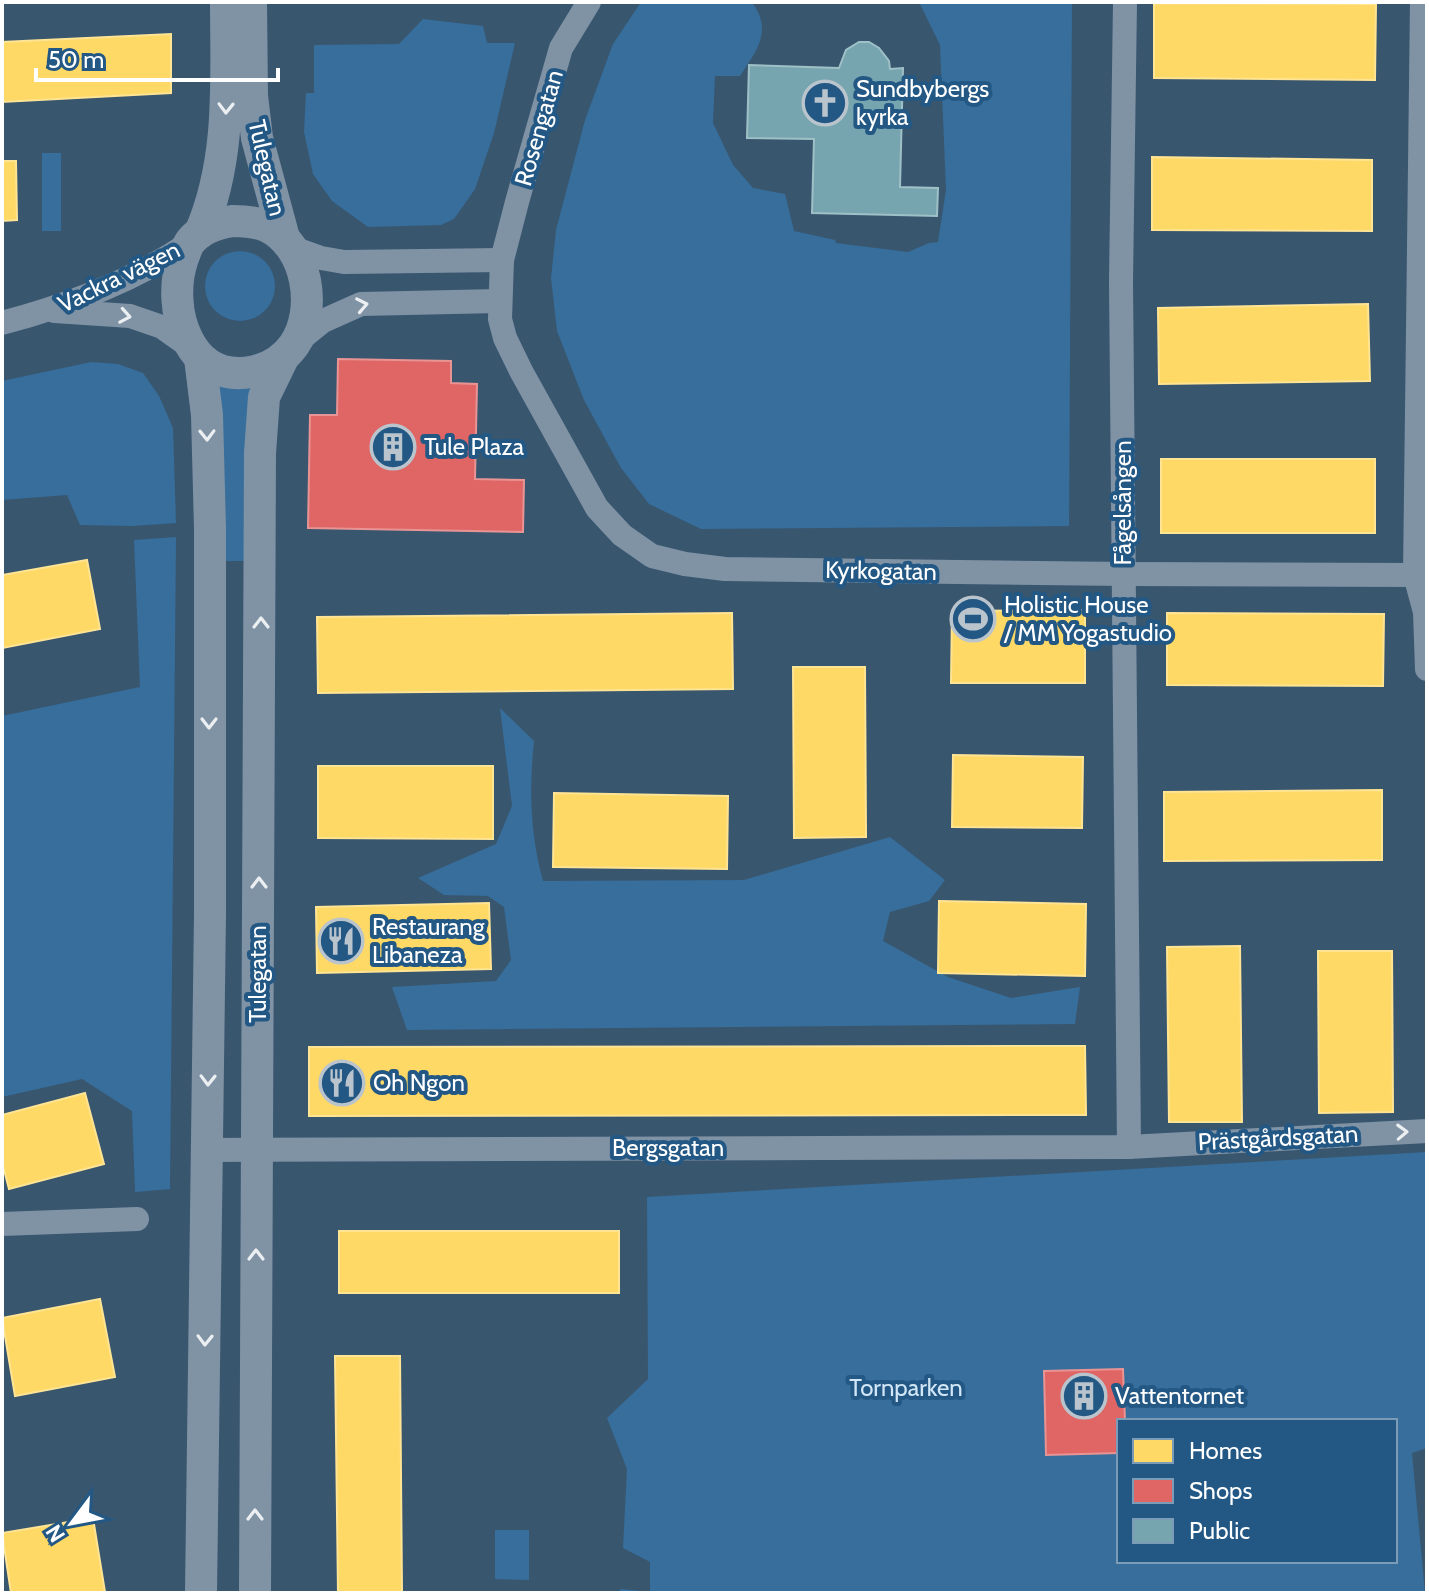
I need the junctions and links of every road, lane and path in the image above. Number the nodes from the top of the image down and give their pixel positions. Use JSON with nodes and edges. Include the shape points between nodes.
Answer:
{"nodes":[{"id":1,"x":226,"y":2,"type":"edge"},
{"id":2,"x":251,"y":2,"type":"edge"},
{"id":3,"x":589,"y":2,"type":"edge"},
{"id":4,"x":1125,"y":2,"type":"edge"},
{"id":5,"x":1422,"y":2,"type":"edge"},
{"id":6,"x":194,"y":238,"type":"junction"},
{"id":7,"x":288,"y":243,"type":"junction"},
{"id":8,"x":502,"y":260,"type":"junction"},
{"id":9,"x":499,"y":301,"type":"junction"},
{"id":10,"x":48,"y":311,"type":"junction"},
{"id":11,"x":2,"y":323,"type":"edge"},
{"id":12,"x":289,"y":351,"type":"junction"},
{"id":13,"x":196,"y":353,"type":"junction"},
{"id":14,"x":1124,"y":574,"type":"junction"},
{"id":15,"x":1415,"y":575,"type":"junction"},
{"id":16,"x":1427,"y":669,"type":"edge"},
{"id":17,"x":1427,"y":1131,"type":"edge"},
{"id":18,"x":1129,"y":1147,"type":"junction"},
{"id":19,"x":207,"y":1150,"type":"junction"},
{"id":20,"x":257,"y":1150,"type":"junction"},
{"id":21,"x":137,"y":1219,"type":"dead end"},
{"id":22,"x":2,"y":1224,"type":"edge"},
{"id":23,"x":201,"y":1593,"type":"edge"},
{"id":24,"x":255,"y":1593,"type":"edge"}],
"edges":[{"from":1,"to":6,"type":"street","name":"Tulegatan","one_way":true,"via":[[225,132],[214,194]]},
{"from":2,"to":7,"type":"street","name":"Tulegatan","via":[[257,138]]},
{"from":3,"to":8,"type":"street","name":"Rosengatan","via":[[561,48]]},
{"from":4,"to":14,"type":"street","name":"Fågelsången"},
{"from":5,"to":15,"type":"street"},
{"from":6,"to":7,"type":"street","via":[[216,223],[254,222]]},
{"from":6,"to":10,"type":"street","name":"Vackra vägen","via":[[148,268]]},
{"from":6,"to":13,"type":"street","via":[[176,286],[180,320]]},
{"from":7,"to":8,"type":"street","via":[[344,262]]},
{"from":7,"to":12,"type":"street","via":[[303,271],[307,298],[303,325]]},
{"from":8,"to":9,"type":"street","name":"Rosengatan"},
{"from":12,"to":9,"type":"street","one_way":true,"via":[[323,321],[361,304]]},
{"from":9,"to":14,"type":"street","name":"Kyrkogatan","via":[[505,338],[583,485],[622,535],[652,556],[725,569]]},
{"from":10,"to":11,"type":"street","name":"Vackra vägen"},
{"from":10,"to":13,"type":"street","name":"Vackra vägen","one_way":true,"via":[[130,316],[162,327]]},
{"from":12,"to":13,"type":"street","via":[[247,373],[228,372]]},
{"from":20,"to":12,"type":"street","name":"Tulegatan","one_way":true,"via":[[260,453],[264,397]]},
{"from":13,"to":19,"type":"street","name":"Tulegatan","one_way":true,"via":[[207,415],[210,528]]},
{"from":14,"to":15,"type":"street","name":"Kyrkogatan"},
{"from":14,"to":18,"type":"street","name":"Fågelsången"},
{"from":15,"to":16,"type":"street","via":[[1425,612]]},
{"from":18,"to":17,"type":"street","name":"Prästgårdsgatan","one_way":true},
{"from":18,"to":20,"type":"street","name":"Bergsgatan"},
{"from":19,"to":20,"type":"street","name":"Bergsgatan"},
{"from":19,"to":23,"type":"street","name":"Tulegatan","one_way":true},
{"from":24,"to":20,"type":"street","name":"Tulegatan","one_way":true},
{"from":21,"to":22,"type":"street"}]}
